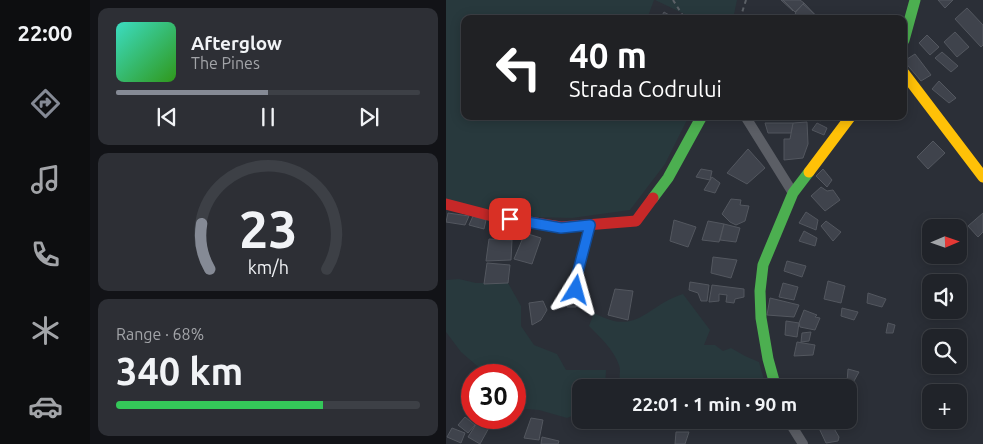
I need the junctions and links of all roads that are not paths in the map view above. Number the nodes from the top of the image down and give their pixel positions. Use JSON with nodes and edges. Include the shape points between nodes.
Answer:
{"nodes":[{"id":1,"x":915,"y":0,"type":"edge"},
{"id":2,"x":907,"y":29,"type":"edge"},
{"id":3,"x":907,"y":77,"type":"edge"},
{"id":4,"x":700,"y":120,"type":"edge"},
{"id":5,"x":747,"y":120,"type":"edge"},
{"id":6,"x":849,"y":120,"type":"edge"},
{"id":7,"x":983,"y":177,"type":"edge"},
{"id":8,"x":793,"y":193,"type":"junction"},
{"id":9,"x":446,"y":204,"type":"edge"},
{"id":10,"x":590,"y":225,"type":"junction"},
{"id":11,"x":576,"y":290,"type":"dead end"},
{"id":12,"x":774,"y":379,"type":"edge"},
{"id":13,"x":794,"y":429,"type":"edge"},
{"id":14,"x":803,"y":444,"type":"edge"}],
"edges":[{"from":1,"to":2,"type":"street"},
{"from":3,"to":7,"type":"street"},
{"from":4,"to":10,"type":"street","via":[[668,178],[636,221]]},
{"from":5,"to":8,"type":"street"},
{"from":6,"to":8,"type":"street"},
{"from":8,"to":12,"type":"street","via":[[763,265],[760,291],[761,318]]},
{"from":9,"to":10,"type":"street","via":[[561,228]]},
{"from":10,"to":11,"type":"street"},
{"from":13,"to":14,"type":"street"}]}
